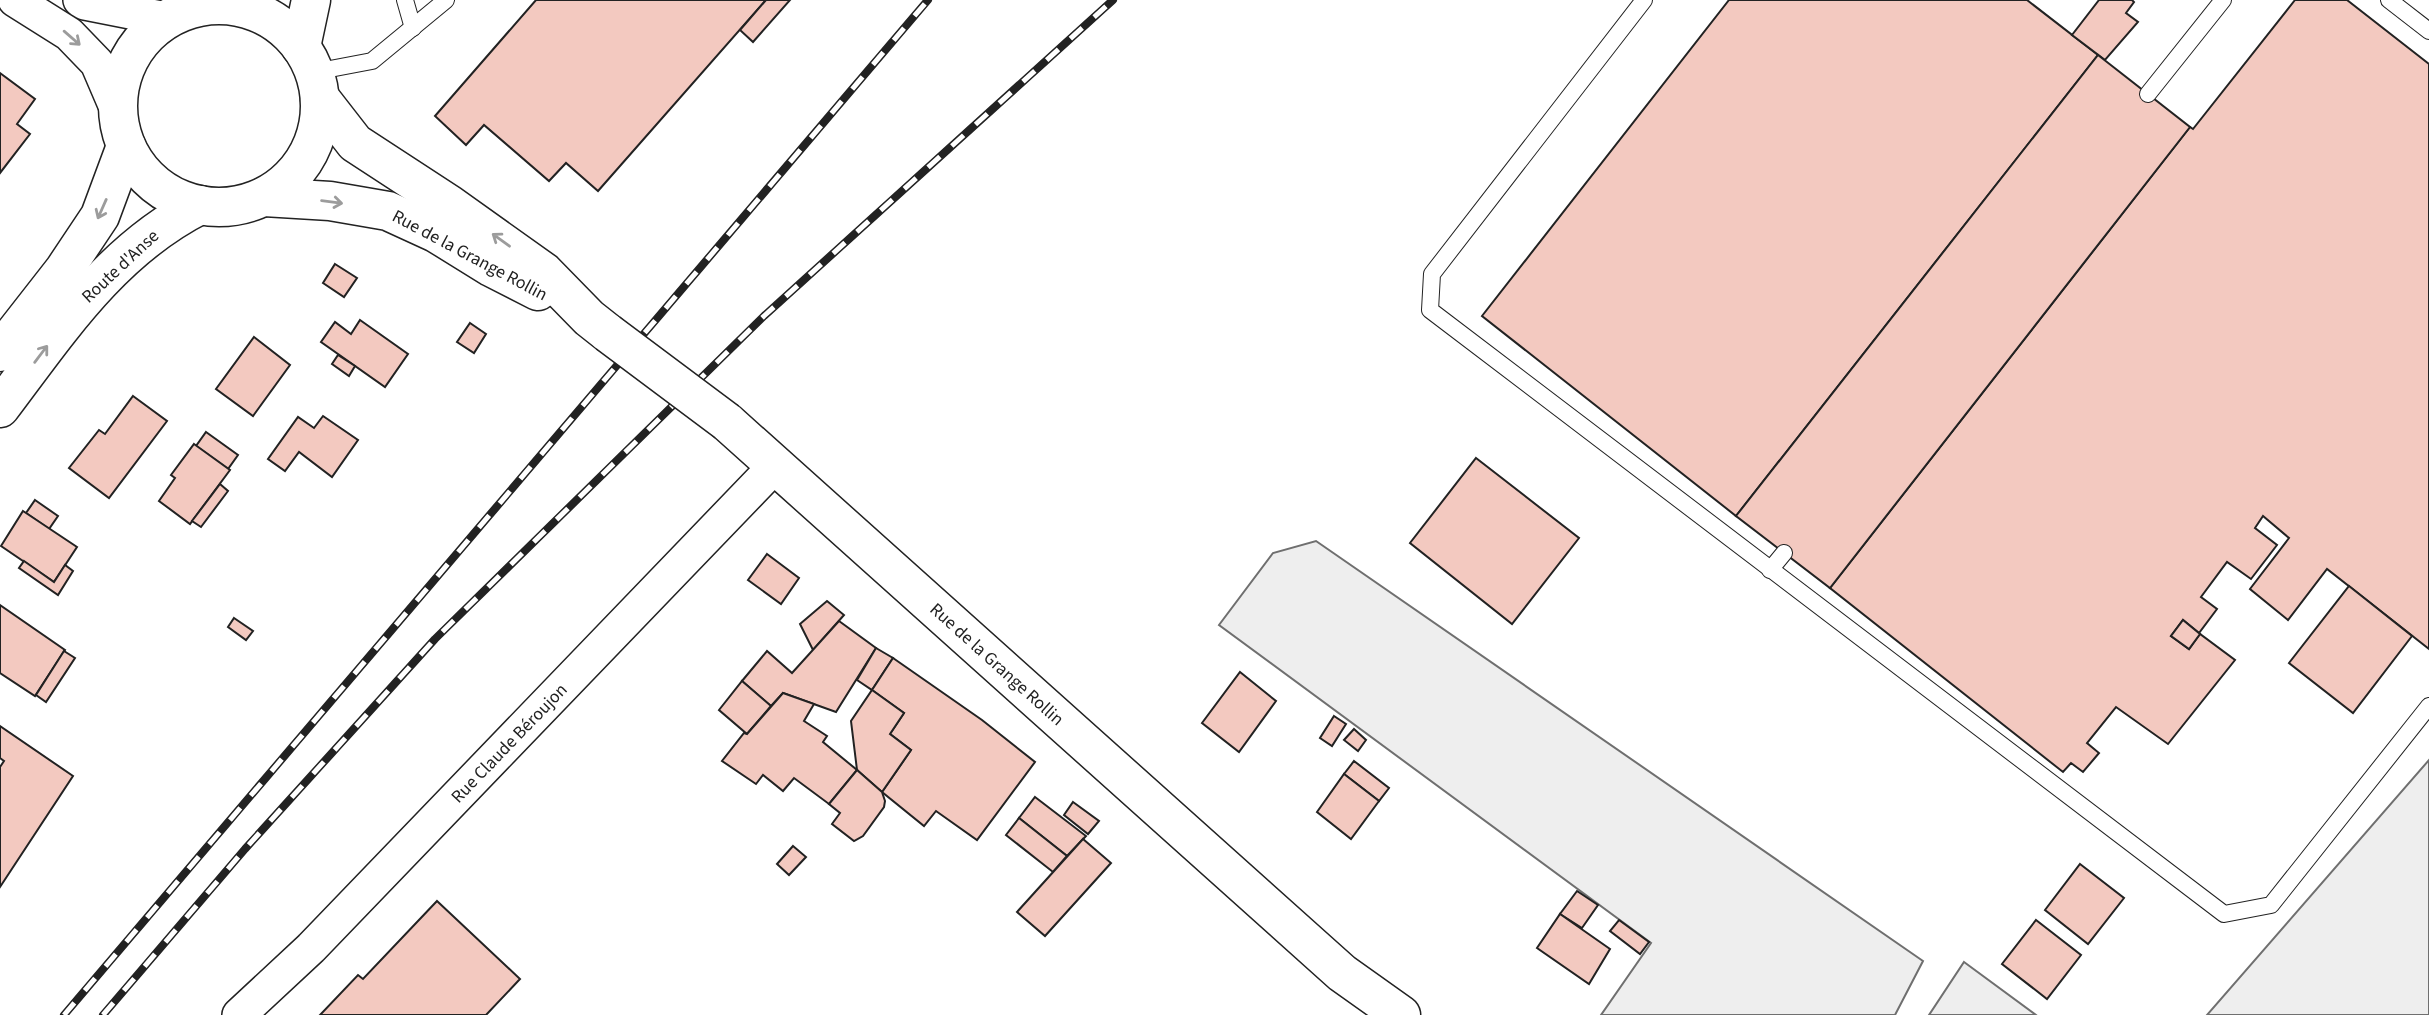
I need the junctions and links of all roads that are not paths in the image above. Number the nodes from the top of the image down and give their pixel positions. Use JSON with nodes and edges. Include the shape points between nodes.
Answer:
{"nodes":[{"id":1,"x":15,"y":0,"type":"edge"},
{"id":2,"x":80,"y":0,"type":"edge"},
{"id":3,"x":311,"y":0,"type":"edge"},
{"id":4,"x":405,"y":0,"type":"edge"},
{"id":5,"x":446,"y":0,"type":"edge"},
{"id":6,"x":1644,"y":0,"type":"edge"},
{"id":7,"x":2222,"y":0,"type":"edge"},
{"id":8,"x":2389,"y":0,"type":"edge"},
{"id":9,"x":227,"y":2,"type":"edge"},
{"id":10,"x":166,"y":19,"type":"junction"},
{"id":11,"x":413,"y":28,"type":"junction"},
{"id":12,"x":2429,"y":31,"type":"edge"},
{"id":13,"x":312,"y":72,"type":"junction"},
{"id":14,"x":2148,"y":94,"type":"dead end"},
{"id":15,"x":122,"y":129,"type":"junction"},
{"id":16,"x":264,"y":197,"type":"junction"},
{"id":17,"x":200,"y":205,"type":"junction"},
{"id":18,"x":598,"y":325,"type":"junction"},
{"id":19,"x":0,"y":352,"type":"edge"},
{"id":20,"x":0,"y":408,"type":"edge"},
{"id":21,"x":775,"y":466,"type":"junction"},
{"id":22,"x":1784,"y":553,"type":"dead end"},
{"id":23,"x":1770,"y":570,"type":"junction"},
{"id":24,"x":2429,"y":706,"type":"edge"},
{"id":25,"x":239,"y":1015,"type":"edge"},
{"id":26,"x":1401,"y":1015,"type":"edge"}],
"edges":[{"from":1,"to":15,"type":"street","one_way":true,"via":[[69,34],[97,63]]},
{"from":2,"to":10,"type":"street"},
{"from":3,"to":13,"type":"main road"},
{"from":4,"to":11,"type":"lane"},
{"from":5,"to":11,"type":"lane"},
{"from":6,"to":23,"type":"lane","via":[[1432,274],[1430,310]]},
{"from":7,"to":14,"type":"lane"},
{"from":8,"to":12,"type":"lane"},
{"from":9,"to":10,"type":"main road","via":[[194,7]]},
{"from":9,"to":13,"type":"main road","via":[[280,25]]},
{"from":10,"to":15,"type":"main road","via":[[144,37],[129,59],[119,85]]},
{"from":11,"to":13,"type":"lane","via":[[372,61]]},
{"from":13,"to":16,"type":"main road","via":[[318,128],[306,156],[288,180]]},
{"from":18,"to":13,"type":"main road","name":"Rue de la Grange Rollin","one_way":true,"via":[[544,272],[355,143]]},
{"from":15,"to":17,"type":"main road","via":[[144,173],[169,194]]},
{"from":15,"to":19,"type":"main road","name":"Route d'Anse","one_way":true,"via":[[100,216]]},
{"from":16,"to":17,"type":"main road","via":[[232,206]]},
{"from":16,"to":18,"type":"main road","name":"Rue de la Grange Rollin","one_way":true,"via":[[388,211],[436,233]]},
{"from":20,"to":17,"type":"main road","name":"Route d'Anse","one_way":true,"via":[[87,294],[137,245]]},
{"from":18,"to":21,"type":"main road","name":"Rue de la Grange Rollin","bridge":true,"via":[[727,422]]},
{"from":21,"to":25,"type":"street","name":"Rue Claude Béroujon","via":[[321,938]]},
{"from":21,"to":26,"type":"main road","name":"Rue de la Grange Rollin","via":[[1342,973]]},
{"from":22,"to":23,"type":"lane"},
{"from":23,"to":24,"type":"lane","via":[[2224,914],[2271,905]]}]}
